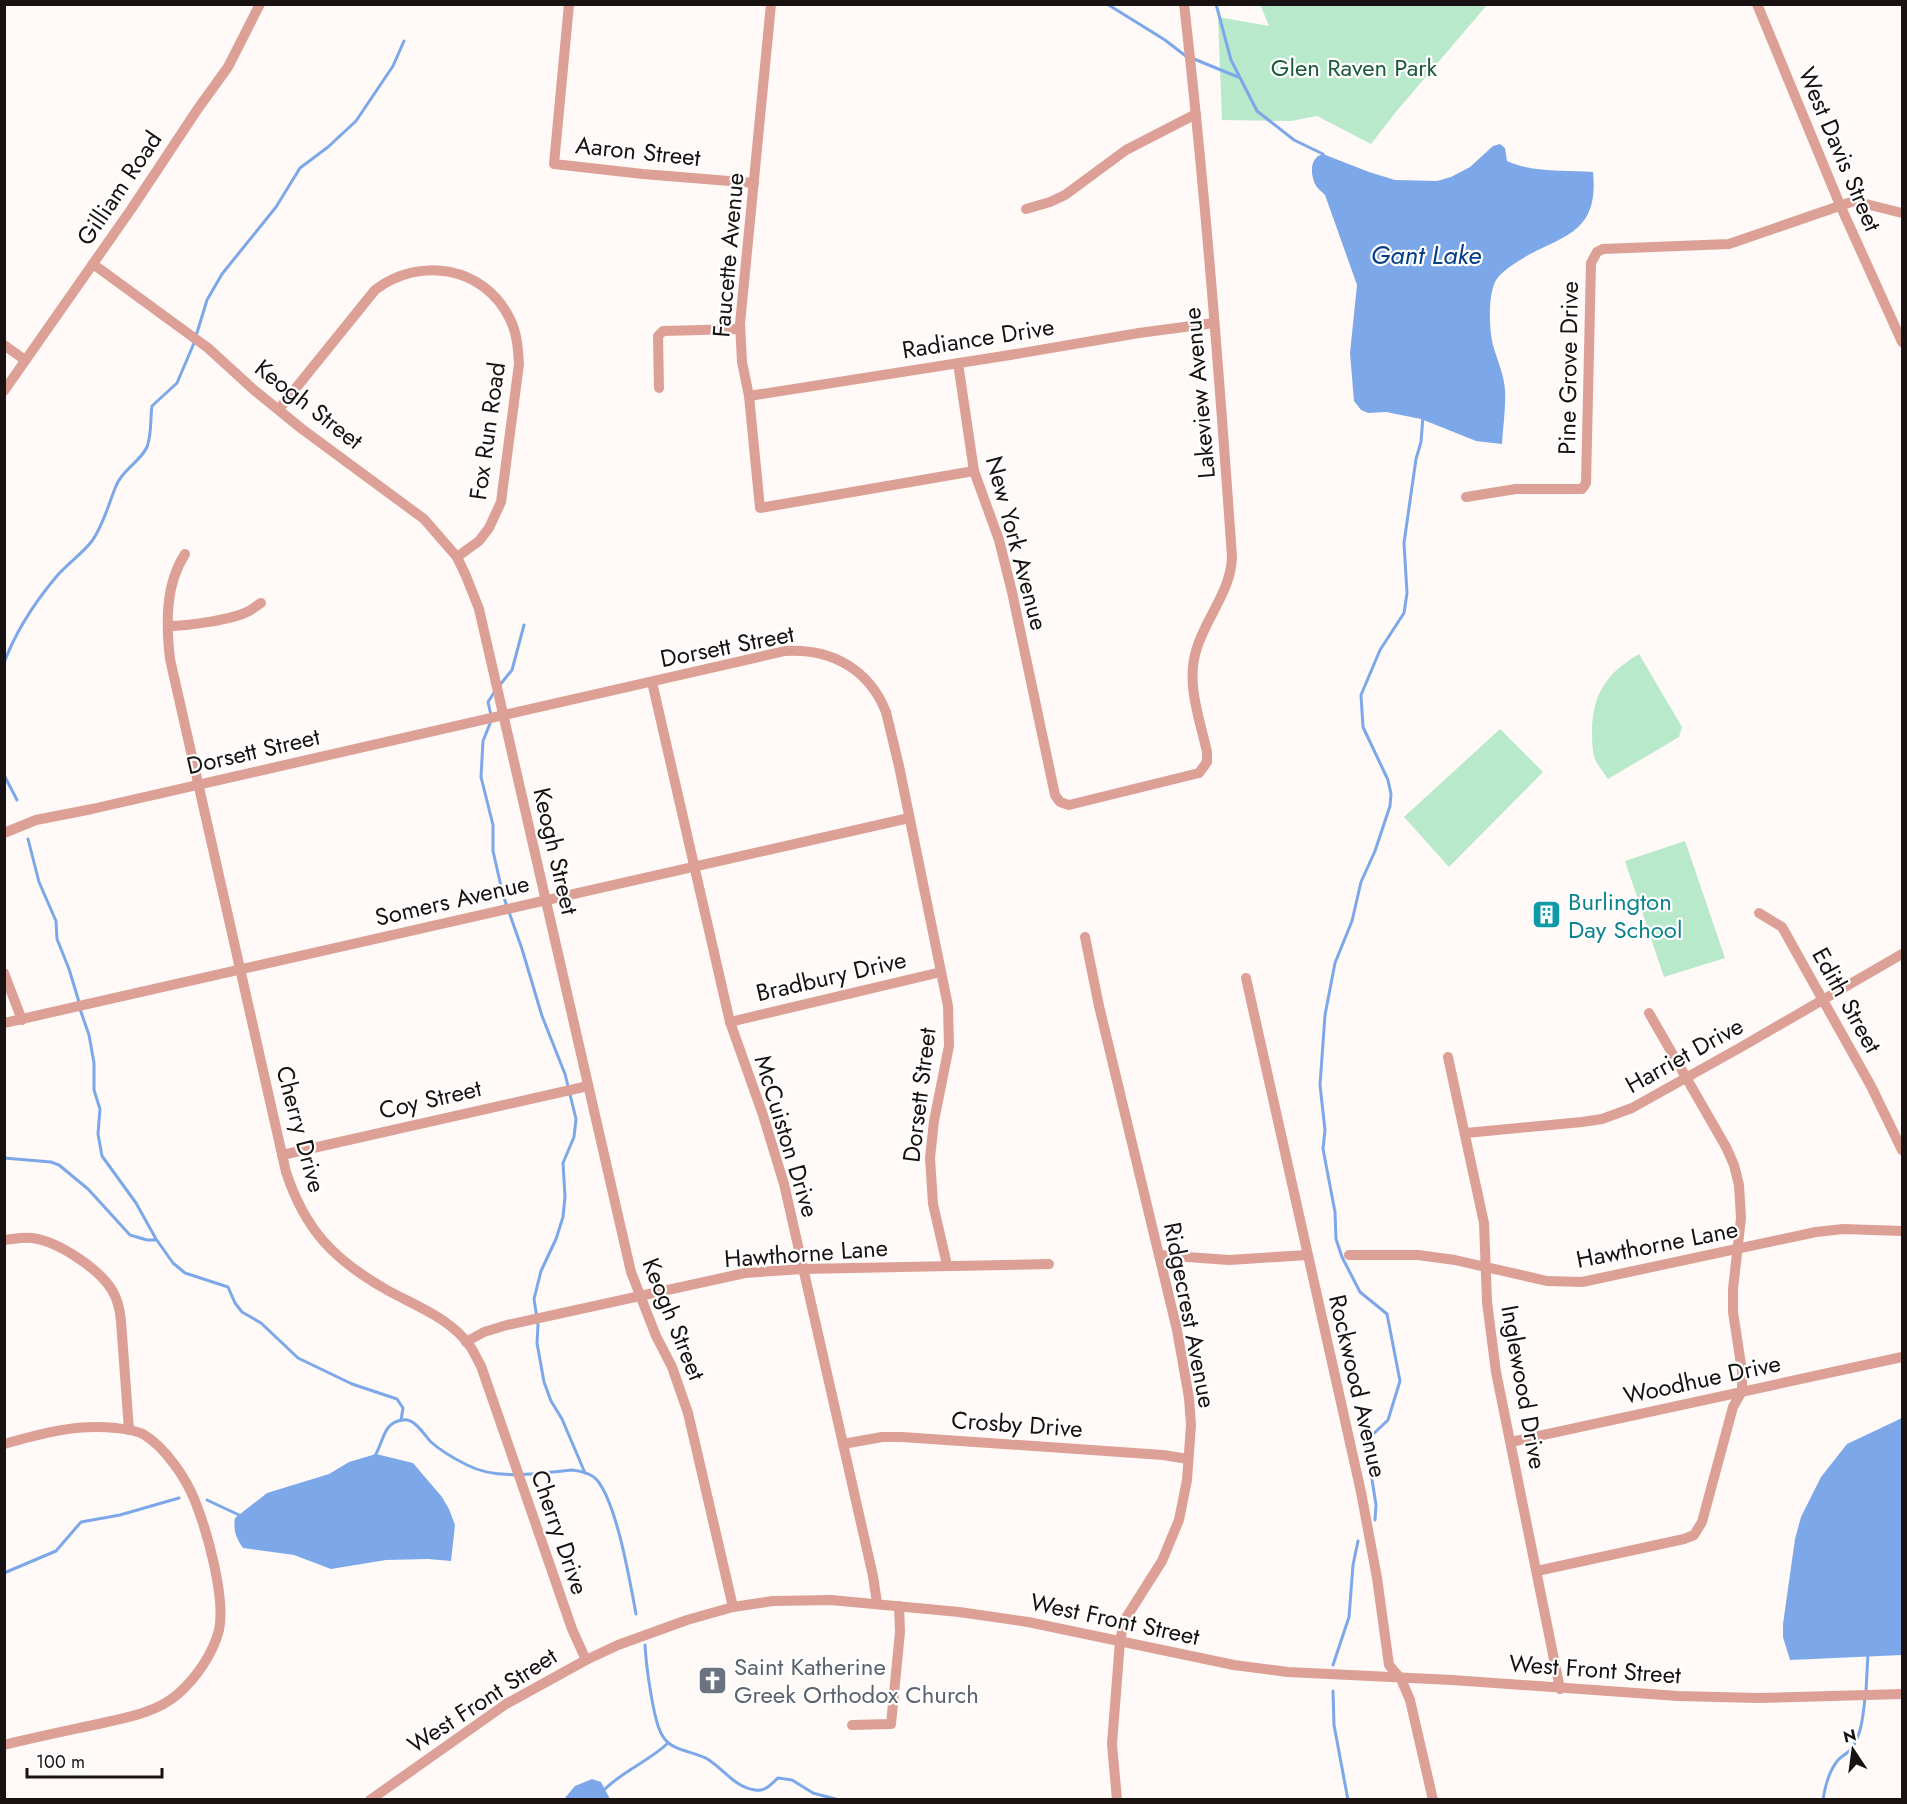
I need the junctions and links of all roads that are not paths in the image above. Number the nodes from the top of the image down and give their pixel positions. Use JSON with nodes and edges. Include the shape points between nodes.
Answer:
{"nodes":[{"id":1,"x":260,"y":4,"type":"edge"},
{"id":2,"x":569,"y":4,"type":"edge"},
{"id":3,"x":771,"y":4,"type":"edge"},
{"id":4,"x":1184,"y":4,"type":"edge"},
{"id":5,"x":1757,"y":4,"type":"edge"},
{"id":6,"x":1196,"y":114,"type":"junction"},
{"id":7,"x":754,"y":183,"type":"junction"},
{"id":8,"x":1840,"y":205,"type":"junction"},
{"id":9,"x":1026,"y":209,"type":"dead end"},
{"id":10,"x":1902,"y":213,"type":"edge"},
{"id":11,"x":93,"y":264,"type":"junction"},
{"id":12,"x":1214,"y":323,"type":"junction"},
{"id":13,"x":740,"y":329,"type":"junction"},
{"id":14,"x":1902,"y":342,"type":"edge"},
{"id":15,"x":4,"y":345,"type":"edge"},
{"id":16,"x":25,"y":360,"type":"junction"},
{"id":17,"x":958,"y":363,"type":"junction"},
{"id":18,"x":659,"y":388,"type":"dead end"},
{"id":19,"x":4,"y":391,"type":"edge"},
{"id":20,"x":749,"y":396,"type":"junction"},
{"id":21,"x":279,"y":409,"type":"junction"},
{"id":22,"x":974,"y":471,"type":"junction"},
{"id":23,"x":1466,"y":498,"type":"dead end"},
{"id":24,"x":185,"y":554,"type":"dead end"},
{"id":25,"x":457,"y":557,"type":"junction"},
{"id":26,"x":261,"y":603,"type":"dead end"},
{"id":27,"x":168,"y":626,"type":"junction"},
{"id":28,"x":652,"y":682,"type":"junction"},
{"id":29,"x":503,"y":716,"type":"junction"},
{"id":30,"x":198,"y":785,"type":"junction"},
{"id":31,"x":1060,"y":802,"type":"joint"},
{"id":32,"x":909,"y":818,"type":"junction"},
{"id":33,"x":4,"y":833,"type":"edge"},
{"id":34,"x":694,"y":866,"type":"junction"},
{"id":35,"x":546,"y":900,"type":"junction"},
{"id":36,"x":1759,"y":913,"type":"dead end"},
{"id":37,"x":1085,"y":937,"type":"dead end"},
{"id":38,"x":1902,"y":954,"type":"edge"},
{"id":39,"x":241,"y":969,"type":"junction"},
{"id":40,"x":941,"y":972,"type":"junction"},
{"id":41,"x":4,"y":973,"type":"edge"},
{"id":42,"x":1246,"y":978,"type":"dead end"},
{"id":43,"x":1822,"y":1000,"type":"junction"},
{"id":44,"x":1649,"y":1013,"type":"dead end"},
{"id":45,"x":22,"y":1020,"type":"junction"},
{"id":46,"x":730,"y":1022,"type":"junction"},
{"id":47,"x":4,"y":1023,"type":"edge"},
{"id":48,"x":1449,"y":1057,"type":"dead end"},
{"id":49,"x":1686,"y":1079,"type":"junction"},
{"id":50,"x":588,"y":1086,"type":"junction"},
{"id":51,"x":1466,"y":1133,"type":"junction"},
{"id":52,"x":1902,"y":1150,"type":"edge"},
{"id":53,"x":282,"y":1155,"type":"junction"},
{"id":54,"x":1902,"y":1231,"type":"edge"},
{"id":55,"x":4,"y":1240,"type":"edge"},
{"id":56,"x":1736,"y":1250,"type":"junction"},
{"id":57,"x":1159,"y":1255,"type":"junction"},
{"id":58,"x":1307,"y":1255,"type":"junction"},
{"id":59,"x":1349,"y":1255,"type":"dead end"},
{"id":60,"x":1049,"y":1264,"type":"dead end"},
{"id":61,"x":947,"y":1265,"type":"junction"},
{"id":62,"x":1486,"y":1267,"type":"junction"},
{"id":63,"x":803,"y":1269,"type":"junction"},
{"id":64,"x":639,"y":1297,"type":"junction"},
{"id":65,"x":466,"y":1342,"type":"junction"},
{"id":66,"x":1902,"y":1357,"type":"edge"},
{"id":67,"x":1742,"y":1391,"type":"junction"},
{"id":68,"x":129,"y":1430,"type":"junction"},
{"id":69,"x":1511,"y":1442,"type":"junction"},
{"id":70,"x":4,"y":1444,"type":"edge"},
{"id":71,"x":843,"y":1444,"type":"junction"},
{"id":72,"x":1188,"y":1459,"type":"junction"},
{"id":73,"x":1537,"y":1571,"type":"junction"},
{"id":74,"x":877,"y":1603,"type":"junction"},
{"id":75,"x":899,"y":1606,"type":"junction"},
{"id":76,"x":733,"y":1607,"type":"junction"},
{"id":77,"x":1120,"y":1641,"type":"junction"},
{"id":78,"x":586,"y":1660,"type":"junction"},
{"id":79,"x":1401,"y":1679,"type":"junction"},
{"id":80,"x":1560,"y":1689,"type":"junction"},
{"id":81,"x":1902,"y":1694,"type":"edge"},
{"id":82,"x":852,"y":1725,"type":"dead end"},
{"id":83,"x":4,"y":1745,"type":"edge"},
{"id":84,"x":370,"y":1800,"type":"edge"},
{"id":85,"x":1117,"y":1800,"type":"edge"},
{"id":86,"x":1433,"y":1800,"type":"edge"}],
"edges":[{"from":1,"to":11,"type":"street","name":"Gilliam Road","via":[[228,67]]},
{"from":2,"to":7,"type":"street","name":"Aaron Street","via":[[554,164]]},
{"from":3,"to":7,"type":"street","name":"Faucette Avenue"},
{"from":4,"to":6,"type":"street","name":"Lakeview Avenue"},
{"from":5,"to":8,"type":"street","name":"West Davis Street"},
{"from":6,"to":9,"type":"street","via":[[1126,150],[1065,195]]},
{"from":6,"to":12,"type":"street","name":"Lakeview Avenue"},
{"from":7,"to":13,"type":"street","name":"Faucette Avenue"},
{"from":8,"to":10,"type":"street","via":[[1854,201]]},
{"from":8,"to":14,"type":"street","name":"West Davis Street"},
{"from":8,"to":23,"type":"street","name":"Pine Grove Drive","via":[[1729,244],[1597,252],[1591,262],[1584,486],[1572,490],[1516,489]]},
{"from":11,"to":16,"type":"street","name":"Gilliam Road"},
{"from":11,"to":21,"type":"street","name":"Keogh Street","via":[[208,348]]},
{"from":12,"to":17,"type":"street","name":"Radiance Drive"},
{"from":12,"to":31,"type":"street","name":"Lakeview Avenue","via":[[1232,557],[1230,579],[1196,650],[1192,667],[1208,762],[1199,773],[1186,777],[1080,804]]},
{"from":13,"to":18,"type":"street","via":[[663,331],[658,336]]},
{"from":13,"to":20,"type":"street","name":"Faucette Avenue"},
{"from":15,"to":16,"type":"street"},
{"from":16,"to":19,"type":"street","name":"Gilliam Road"},
{"from":17,"to":20,"type":"street","name":"Radiance Drive"},
{"from":17,"to":22,"type":"street","name":"New York Avenue"},
{"from":20,"to":22,"type":"street","name":"Faucette Avenue","via":[[760,508]]},
{"from":21,"to":25,"type":"street","name":"Keogh Street","via":[[412,508]]},
{"from":21,"to":25,"type":"street","name":"Fox Run Road","via":[[375,290],[387,281],[417,270],[438,270],[457,273],[487,289],[510,318],[519,364],[501,502],[479,541]]},
{"from":22,"to":31,"type":"street","name":"New York Avenue","via":[[1010,581],[1050,774]]},
{"from":24,"to":27,"type":"street","name":"Cherry Drive","via":[[171,585]]},
{"from":25,"to":29,"type":"street","name":"Keogh Street","via":[[479,609]]},
{"from":26,"to":27,"type":"street","via":[[248,612],[226,618]]},
{"from":27,"to":30,"type":"street","name":"Cherry Drive","via":[[170,659]]},
{"from":28,"to":29,"type":"street","name":"Dorsett Street"},
{"from":28,"to":32,"type":"street","name":"Dorsett Street","via":[[785,651],[815,651],[846,663],[867,680],[882,702]]},
{"from":28,"to":34,"type":"street","name":"McCuiston Drive"},
{"from":29,"to":30,"type":"street","name":"Dorsett Street"},
{"from":29,"to":35,"type":"street","name":"Keogh Street"},
{"from":30,"to":33,"type":"street","name":"Dorsett Street","via":[[36,820]]},
{"from":30,"to":39,"type":"street","name":"Cherry Drive"},
{"from":32,"to":34,"type":"street","name":"Somers Avenue"},
{"from":32,"to":40,"type":"street","name":"Dorsett Street"},
{"from":34,"to":35,"type":"street","name":"Somers Avenue"},
{"from":34,"to":46,"type":"street","name":"McCuiston Drive"},
{"from":35,"to":39,"type":"street","name":"Somers Avenue"},
{"from":35,"to":50,"type":"street","name":"Keogh Street"},
{"from":36,"to":43,"type":"street","name":"Edith Street","via":[[1782,927]]},
{"from":37,"to":57,"type":"street","name":"Ridgecrest Avenue"},
{"from":38,"to":43,"type":"street","name":"Harriet Drive"},
{"from":39,"to":45,"type":"street","name":"Somers Avenue"},
{"from":39,"to":53,"type":"street","name":"Cherry Drive"},
{"from":40,"to":46,"type":"street","name":"Bradbury Drive"},
{"from":40,"to":61,"type":"street","name":"Dorsett Street","via":[[948,1006],[949,1046],[933,1130],[930,1186]]},
{"from":41,"to":45,"type":"street"},
{"from":42,"to":58,"type":"street","name":"Rockwood Avenue"},
{"from":43,"to":49,"type":"street","name":"Harriet Drive"},
{"from":43,"to":52,"type":"street","name":"Edith Street"},
{"from":44,"to":49,"type":"street"},
{"from":45,"to":47,"type":"street","name":"Somers Avenue"},
{"from":46,"to":63,"type":"street","name":"McCuiston Drive","via":[[775,1151]]},
{"from":48,"to":51,"type":"street","name":"Inglewood Drive"},
{"from":49,"to":51,"type":"street","name":"Harriet Drive","via":[[1602,1119]]},
{"from":49,"to":56,"type":"street","via":[[1734,1165],[1741,1203]]},
{"from":50,"to":53,"type":"street","name":"Coy Street"},
{"from":50,"to":64,"type":"street","name":"Keogh Street"},
{"from":51,"to":62,"type":"street","name":"Inglewood Drive","via":[[1484,1223]]},
{"from":53,"to":65,"type":"street","name":"Cherry Drive","via":[[292,1191],[306,1219],[335,1253],[363,1275],[453,1327]]},
{"from":54,"to":56,"type":"street","name":"Hawthorne Lane","via":[[1825,1231]]},
{"from":55,"to":68,"type":"street","via":[[30,1237],[65,1250],[113,1291],[119,1307]]},
{"from":56,"to":62,"type":"street","name":"Hawthorne Lane","via":[[1583,1282],[1546,1281]]},
{"from":56,"to":67,"type":"street","via":[[1733,1312]]},
{"from":57,"to":58,"type":"street","via":[[1237,1260]]},
{"from":57,"to":72,"type":"street","name":"Ridgecrest Avenue","via":[[1189,1398]]},
{"from":58,"to":79,"type":"street","name":"Rockwood Avenue","via":[[1361,1492],[1389,1665]]},
{"from":59,"to":62,"type":"street","name":"Hawthorne Lane","via":[[1418,1255]]},
{"from":60,"to":61,"type":"street","name":"Hawthorne Lane"},
{"from":61,"to":63,"type":"street","name":"Hawthorne Lane"},
{"from":62,"to":69,"type":"street","name":"Inglewood Drive","via":[[1490,1338]]},
{"from":63,"to":64,"type":"street","name":"Hawthorne Lane","via":[[745,1273]]},
{"from":63,"to":71,"type":"street","name":"McCuiston Drive"},
{"from":64,"to":65,"type":"street","name":"Hawthorne Lane","via":[[507,1325]]},
{"from":64,"to":76,"type":"street","name":"Keogh Street","via":[[672,1367],[688,1413]]},
{"from":65,"to":78,"type":"street","name":"Cherry Drive","via":[[481,1366]]},
{"from":66,"to":67,"type":"street","name":"Woodhue Drive"},
{"from":67,"to":69,"type":"street","name":"Woodhue Drive"},
{"from":67,"to":73,"type":"street","via":[[1733,1407],[1702,1522],[1694,1535]]},
{"from":68,"to":70,"type":"street","via":[[74,1427]]},
{"from":68,"to":83,"type":"street","via":[[155,1443],[195,1501],[217,1577],[219,1631],[194,1677],[159,1706]]},
{"from":69,"to":73,"type":"street","name":"Inglewood Drive"},
{"from":71,"to":72,"type":"street","name":"Crosby Drive","via":[[902,1437]]},
{"from":71,"to":74,"type":"street","name":"McCuiston Drive"},
{"from":72,"to":77,"type":"street","name":"Ridgecrest Avenue","via":[[1184,1500],[1171,1541],[1129,1611]]},
{"from":73,"to":80,"type":"street","name":"Inglewood Drive"},
{"from":74,"to":75,"type":"street","name":"West Front Street"},
{"from":74,"to":76,"type":"street","name":"West Front Street","via":[[800,1600]]},
{"from":75,"to":77,"type":"street","name":"West Front Street","via":[[1028,1622]]},
{"from":75,"to":82,"type":"street","via":[[891,1724]]},
{"from":76,"to":78,"type":"street","name":"West Front Street","via":[[648,1634]]},
{"from":77,"to":79,"type":"street","name":"West Front Street","via":[[1258,1668]]},
{"from":77,"to":85,"type":"street","name":"Ridgecrest Avenue","via":[[1112,1744]]},
{"from":78,"to":84,"type":"street","name":"West Front Street","via":[[506,1704]]},
{"from":79,"to":80,"type":"street","name":"West Front Street"},
{"from":79,"to":86,"type":"street","name":"Rockwood Avenue","via":[[1410,1700]]},
{"from":80,"to":81,"type":"street","name":"West Front Street","via":[[1746,1698]]}]}
